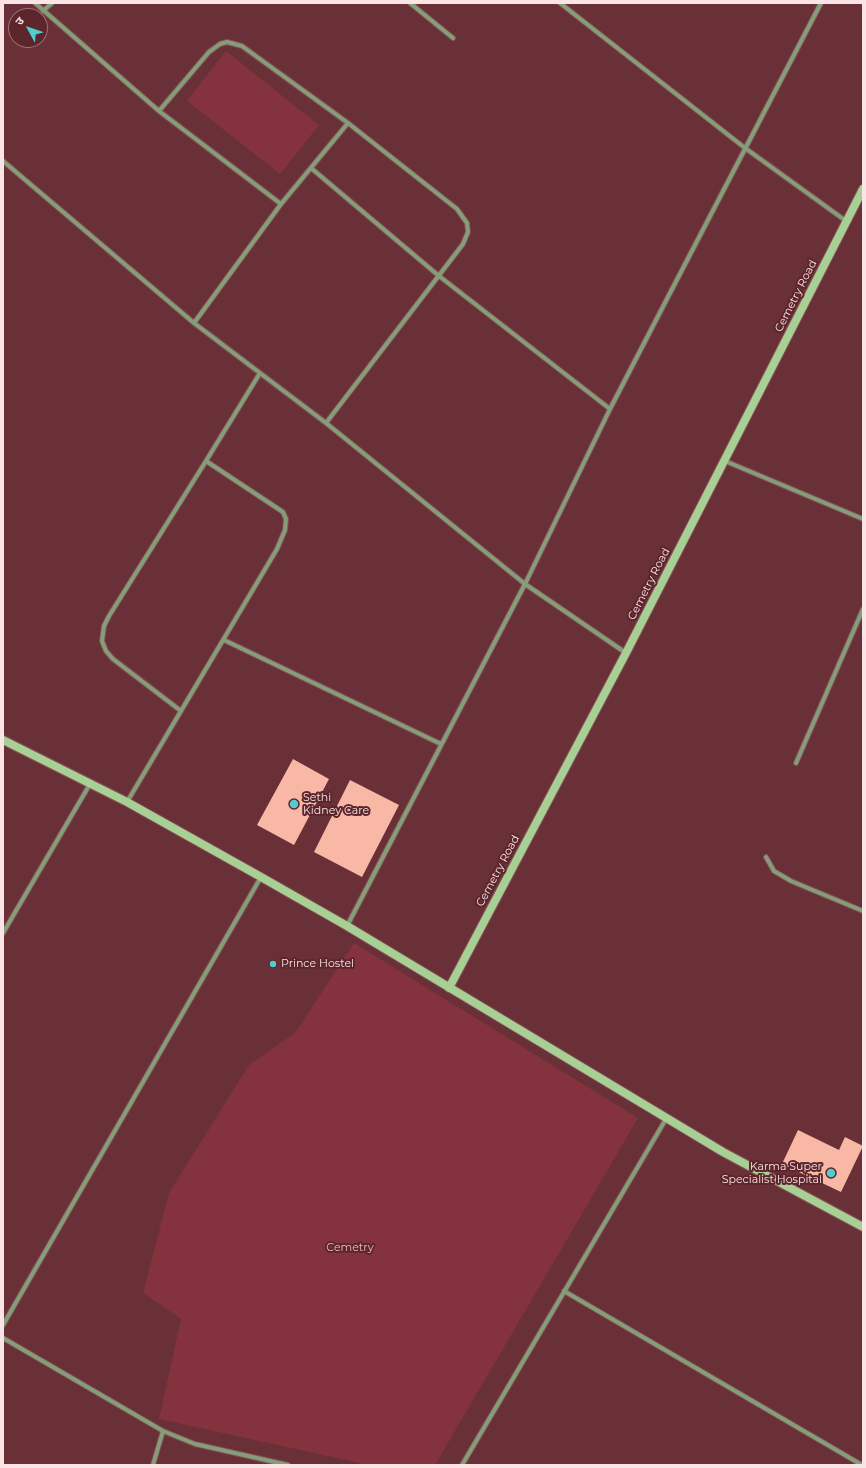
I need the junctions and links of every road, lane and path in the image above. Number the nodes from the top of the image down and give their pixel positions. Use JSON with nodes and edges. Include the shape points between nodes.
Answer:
{"nodes":[{"id":1,"x":410,"y":3,"type":"edge"},
{"id":2,"x":560,"y":3,"type":"edge"},
{"id":3,"x":821,"y":3,"type":"edge"},
{"id":4,"x":48,"y":15,"type":"edge"},
{"id":5,"x":453,"y":38,"type":"dead end"},
{"id":6,"x":159,"y":111,"type":"junction"},
{"id":7,"x":348,"y":124,"type":"junction"},
{"id":8,"x":745,"y":148,"type":"junction"},
{"id":9,"x":3,"y":161,"type":"edge"},
{"id":10,"x":311,"y":168,"type":"junction"},
{"id":11,"x":863,"y":189,"type":"edge"},
{"id":12,"x":281,"y":204,"type":"junction"},
{"id":13,"x":846,"y":221,"type":"junction"},
{"id":14,"x":439,"y":276,"type":"junction"},
{"id":15,"x":194,"y":322,"type":"junction"},
{"id":16,"x":260,"y":373,"type":"junction"},
{"id":17,"x":610,"y":409,"type":"junction"},
{"id":18,"x":326,"y":423,"type":"junction"},
{"id":19,"x":206,"y":461,"type":"junction"},
{"id":20,"x":725,"y":462,"type":"junction"},
{"id":21,"x":863,"y":519,"type":"edge"},
{"id":22,"x":525,"y":584,"type":"junction"},
{"id":23,"x":863,"y":609,"type":"edge"},
{"id":24,"x":224,"y":640,"type":"junction"},
{"id":25,"x":626,"y":653,"type":"junction"},
{"id":26,"x":181,"y":711,"type":"junction"},
{"id":27,"x":3,"y":740,"type":"edge"},
{"id":28,"x":441,"y":744,"type":"junction"},
{"id":29,"x":796,"y":763,"type":"dead end"},
{"id":30,"x":90,"y":784,"type":"junction"},
{"id":31,"x":127,"y":802,"type":"junction"},
{"id":32,"x":766,"y":857,"type":"dead end"},
{"id":33,"x":261,"y":877,"type":"junction"},
{"id":34,"x":863,"y":911,"type":"edge"},
{"id":35,"x":347,"y":926,"type":"junction"},
{"id":36,"x":3,"y":933,"type":"edge"},
{"id":37,"x":449,"y":988,"type":"junction"},
{"id":38,"x":666,"y":1119,"type":"junction"},
{"id":39,"x":863,"y":1227,"type":"edge"},
{"id":40,"x":564,"y":1291,"type":"junction"},
{"id":41,"x":3,"y":1325,"type":"edge"},
{"id":42,"x":3,"y":1338,"type":"edge"},
{"id":43,"x":163,"y":1431,"type":"junction"},
{"id":44,"x":153,"y":1465,"type":"edge"},
{"id":45,"x":288,"y":1465,"type":"edge"},
{"id":46,"x":462,"y":1465,"type":"edge"},
{"id":47,"x":862,"y":1465,"type":"edge"}],
"edges":[{"from":1,"to":5,"type":"street"},
{"from":2,"to":8,"type":"street"},
{"from":3,"to":8,"type":"street"},
{"from":4,"to":6,"type":"street"},
{"from":6,"to":7,"type":"street","via":[[209,52],[227,42],[242,46]]},
{"from":6,"to":12,"type":"street"},
{"from":7,"to":10,"type":"street"},
{"from":7,"to":14,"type":"street","via":[[441,195],[457,209],[467,223],[468,232],[463,244]]},
{"from":8,"to":13,"type":"street"},
{"from":8,"to":17,"type":"street"},
{"from":9,"to":15,"type":"street"},
{"from":10,"to":12,"type":"street"},
{"from":10,"to":14,"type":"street"},
{"from":11,"to":13,"type":"street","name":"Cemetry Road"},
{"from":12,"to":15,"type":"street"},
{"from":13,"to":20,"type":"street","name":"Cemetry Road"},
{"from":14,"to":17,"type":"street"},
{"from":14,"to":18,"type":"street"},
{"from":15,"to":16,"type":"street"},
{"from":16,"to":18,"type":"street"},
{"from":16,"to":19,"type":"street"},
{"from":17,"to":22,"type":"street"},
{"from":18,"to":22,"type":"street"},
{"from":19,"to":24,"type":"street","via":[[275,506],[283,512],[286,519],[285,530],[277,549]]},
{"from":19,"to":26,"type":"street","via":[[109,616],[102,640],[106,651],[113,659]]},
{"from":20,"to":21,"type":"street"},
{"from":20,"to":25,"type":"street","name":"Cemetry Road"},
{"from":22,"to":25,"type":"street"},
{"from":22,"to":28,"type":"street"},
{"from":23,"to":29,"type":"street"},
{"from":24,"to":26,"type":"street"},
{"from":24,"to":28,"type":"street"},
{"from":25,"to":37,"type":"street","name":"Cemetry Road"},
{"from":26,"to":31,"type":"street"},
{"from":27,"to":30,"type":"street"},
{"from":28,"to":35,"type":"street"},
{"from":30,"to":31,"type":"street"},
{"from":30,"to":36,"type":"street"},
{"from":31,"to":33,"type":"street"},
{"from":32,"to":34,"type":"street","via":[[774,871],[791,881]]},
{"from":33,"to":35,"type":"street"},
{"from":33,"to":41,"type":"street"},
{"from":35,"to":37,"type":"street"},
{"from":37,"to":38,"type":"street"},
{"from":38,"to":39,"type":"street"},
{"from":38,"to":40,"type":"street"},
{"from":40,"to":46,"type":"street"},
{"from":40,"to":47,"type":"street"},
{"from":42,"to":43,"type":"street"},
{"from":43,"to":44,"type":"street"},
{"from":43,"to":45,"type":"street","via":[[194,1444]]}]}
